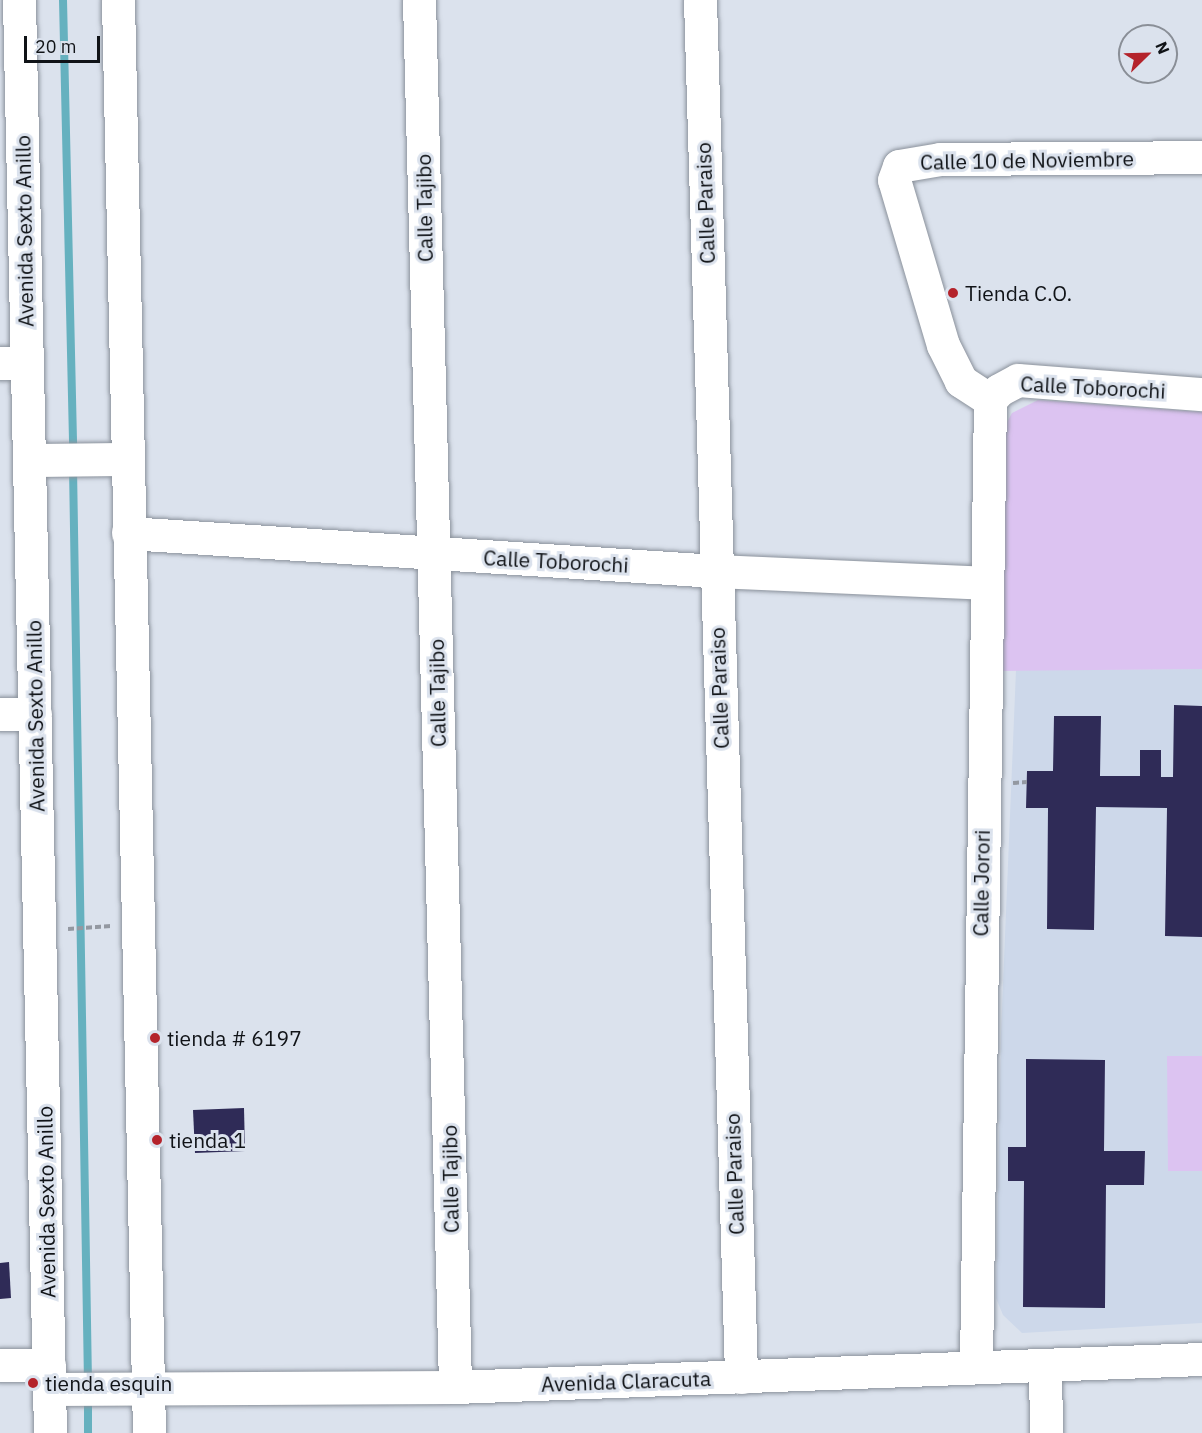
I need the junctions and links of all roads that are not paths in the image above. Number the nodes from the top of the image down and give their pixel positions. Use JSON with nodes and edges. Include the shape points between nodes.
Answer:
{"nodes":[{"id":1,"x":20,"y":0,"type":"edge"},
{"id":2,"x":118,"y":0,"type":"edge"},
{"id":3,"x":419,"y":0,"type":"edge"},
{"id":4,"x":700,"y":0,"type":"edge"},
{"id":5,"x":10,"y":59,"type":"edge"},
{"id":6,"x":1202,"y":157,"type":"edge"},
{"id":7,"x":14,"y":363,"type":"edge"},
{"id":8,"x":1202,"y":394,"type":"edge"},
{"id":9,"x":990,"y":400,"type":"junction"},
{"id":10,"x":126,"y":459,"type":"junction"},
{"id":11,"x":43,"y":460,"type":"junction"},
{"id":12,"x":128,"y":533,"type":"junction"},
{"id":13,"x":434,"y":554,"type":"junction"},
{"id":14,"x":715,"y":571,"type":"junction"},
{"id":15,"x":985,"y":583,"type":"junction"},
{"id":16,"x":0,"y":714,"type":"edge"},
{"id":17,"x":35,"y":714,"type":"junction"},
{"id":18,"x":1202,"y":1359,"type":"edge"},
{"id":19,"x":0,"y":1365,"type":"edge"},
{"id":20,"x":976,"y":1365,"type":"junction"},
{"id":21,"x":1045,"y":1367,"type":"junction"},
{"id":22,"x":50,"y":1377,"type":"junction"},
{"id":23,"x":741,"y":1377,"type":"junction"},
{"id":24,"x":455,"y":1387,"type":"junction"},
{"id":25,"x":149,"y":1389,"type":"junction"},
{"id":26,"x":50,"y":1433,"type":"edge"},
{"id":27,"x":149,"y":1433,"type":"edge"},
{"id":28,"x":1046,"y":1433,"type":"edge"}],
"edges":[{"from":1,"to":5,"type":"street","name":"Avenida Sexto Anillo"},
{"from":2,"to":10,"type":"street"},
{"from":3,"to":13,"type":"street","name":"Calle Tajibo"},
{"from":4,"to":14,"type":"street","name":"Calle Paraiso"},
{"from":5,"to":7,"type":"street","name":"Avenida Sexto Anillo"},
{"from":6,"to":9,"type":"street","name":"Calle 10 de Noviembre","via":[[940,159],[900,166],[894,180],[943,345],[961,381]]},
{"from":7,"to":11,"type":"street","name":"Avenida Sexto Anillo"},
{"from":8,"to":9,"type":"street","name":"Calle Toborochi","via":[[1018,380]]},
{"from":9,"to":15,"type":"street","name":"Calle Jorori"},
{"from":10,"to":11,"type":"street"},
{"from":10,"to":12,"type":"street"},
{"from":11,"to":17,"type":"street","name":"Avenida Sexto Anillo"},
{"from":12,"to":13,"type":"street","name":"Calle Toborochi"},
{"from":12,"to":25,"type":"street"},
{"from":13,"to":14,"type":"street","name":"Calle Toborochi"},
{"from":13,"to":24,"type":"street","name":"Calle Tajibo"},
{"from":14,"to":15,"type":"street","name":"Calle Toborochi"},
{"from":14,"to":23,"type":"street","name":"Calle Paraiso"},
{"from":15,"to":20,"type":"street","name":"Calle Jorori"},
{"from":16,"to":17,"type":"street"},
{"from":17,"to":22,"type":"street","name":"Avenida Sexto Anillo"},
{"from":18,"to":21,"type":"street","name":"Avenida Claracuta"},
{"from":19,"to":22,"type":"street","name":"Avenida Claracuta"},
{"from":20,"to":21,"type":"street","name":"Avenida Claracuta"},
{"from":20,"to":23,"type":"street","name":"Avenida Claracuta"},
{"from":21,"to":28,"type":"street"},
{"from":22,"to":25,"type":"street","name":"Avenida Claracuta"},
{"from":22,"to":26,"type":"street","name":"Avenida Sexto Anillo"},
{"from":23,"to":24,"type":"street","name":"Avenida Claracuta"},
{"from":24,"to":25,"type":"street","name":"Avenida Claracuta"},
{"from":25,"to":27,"type":"street"}]}
